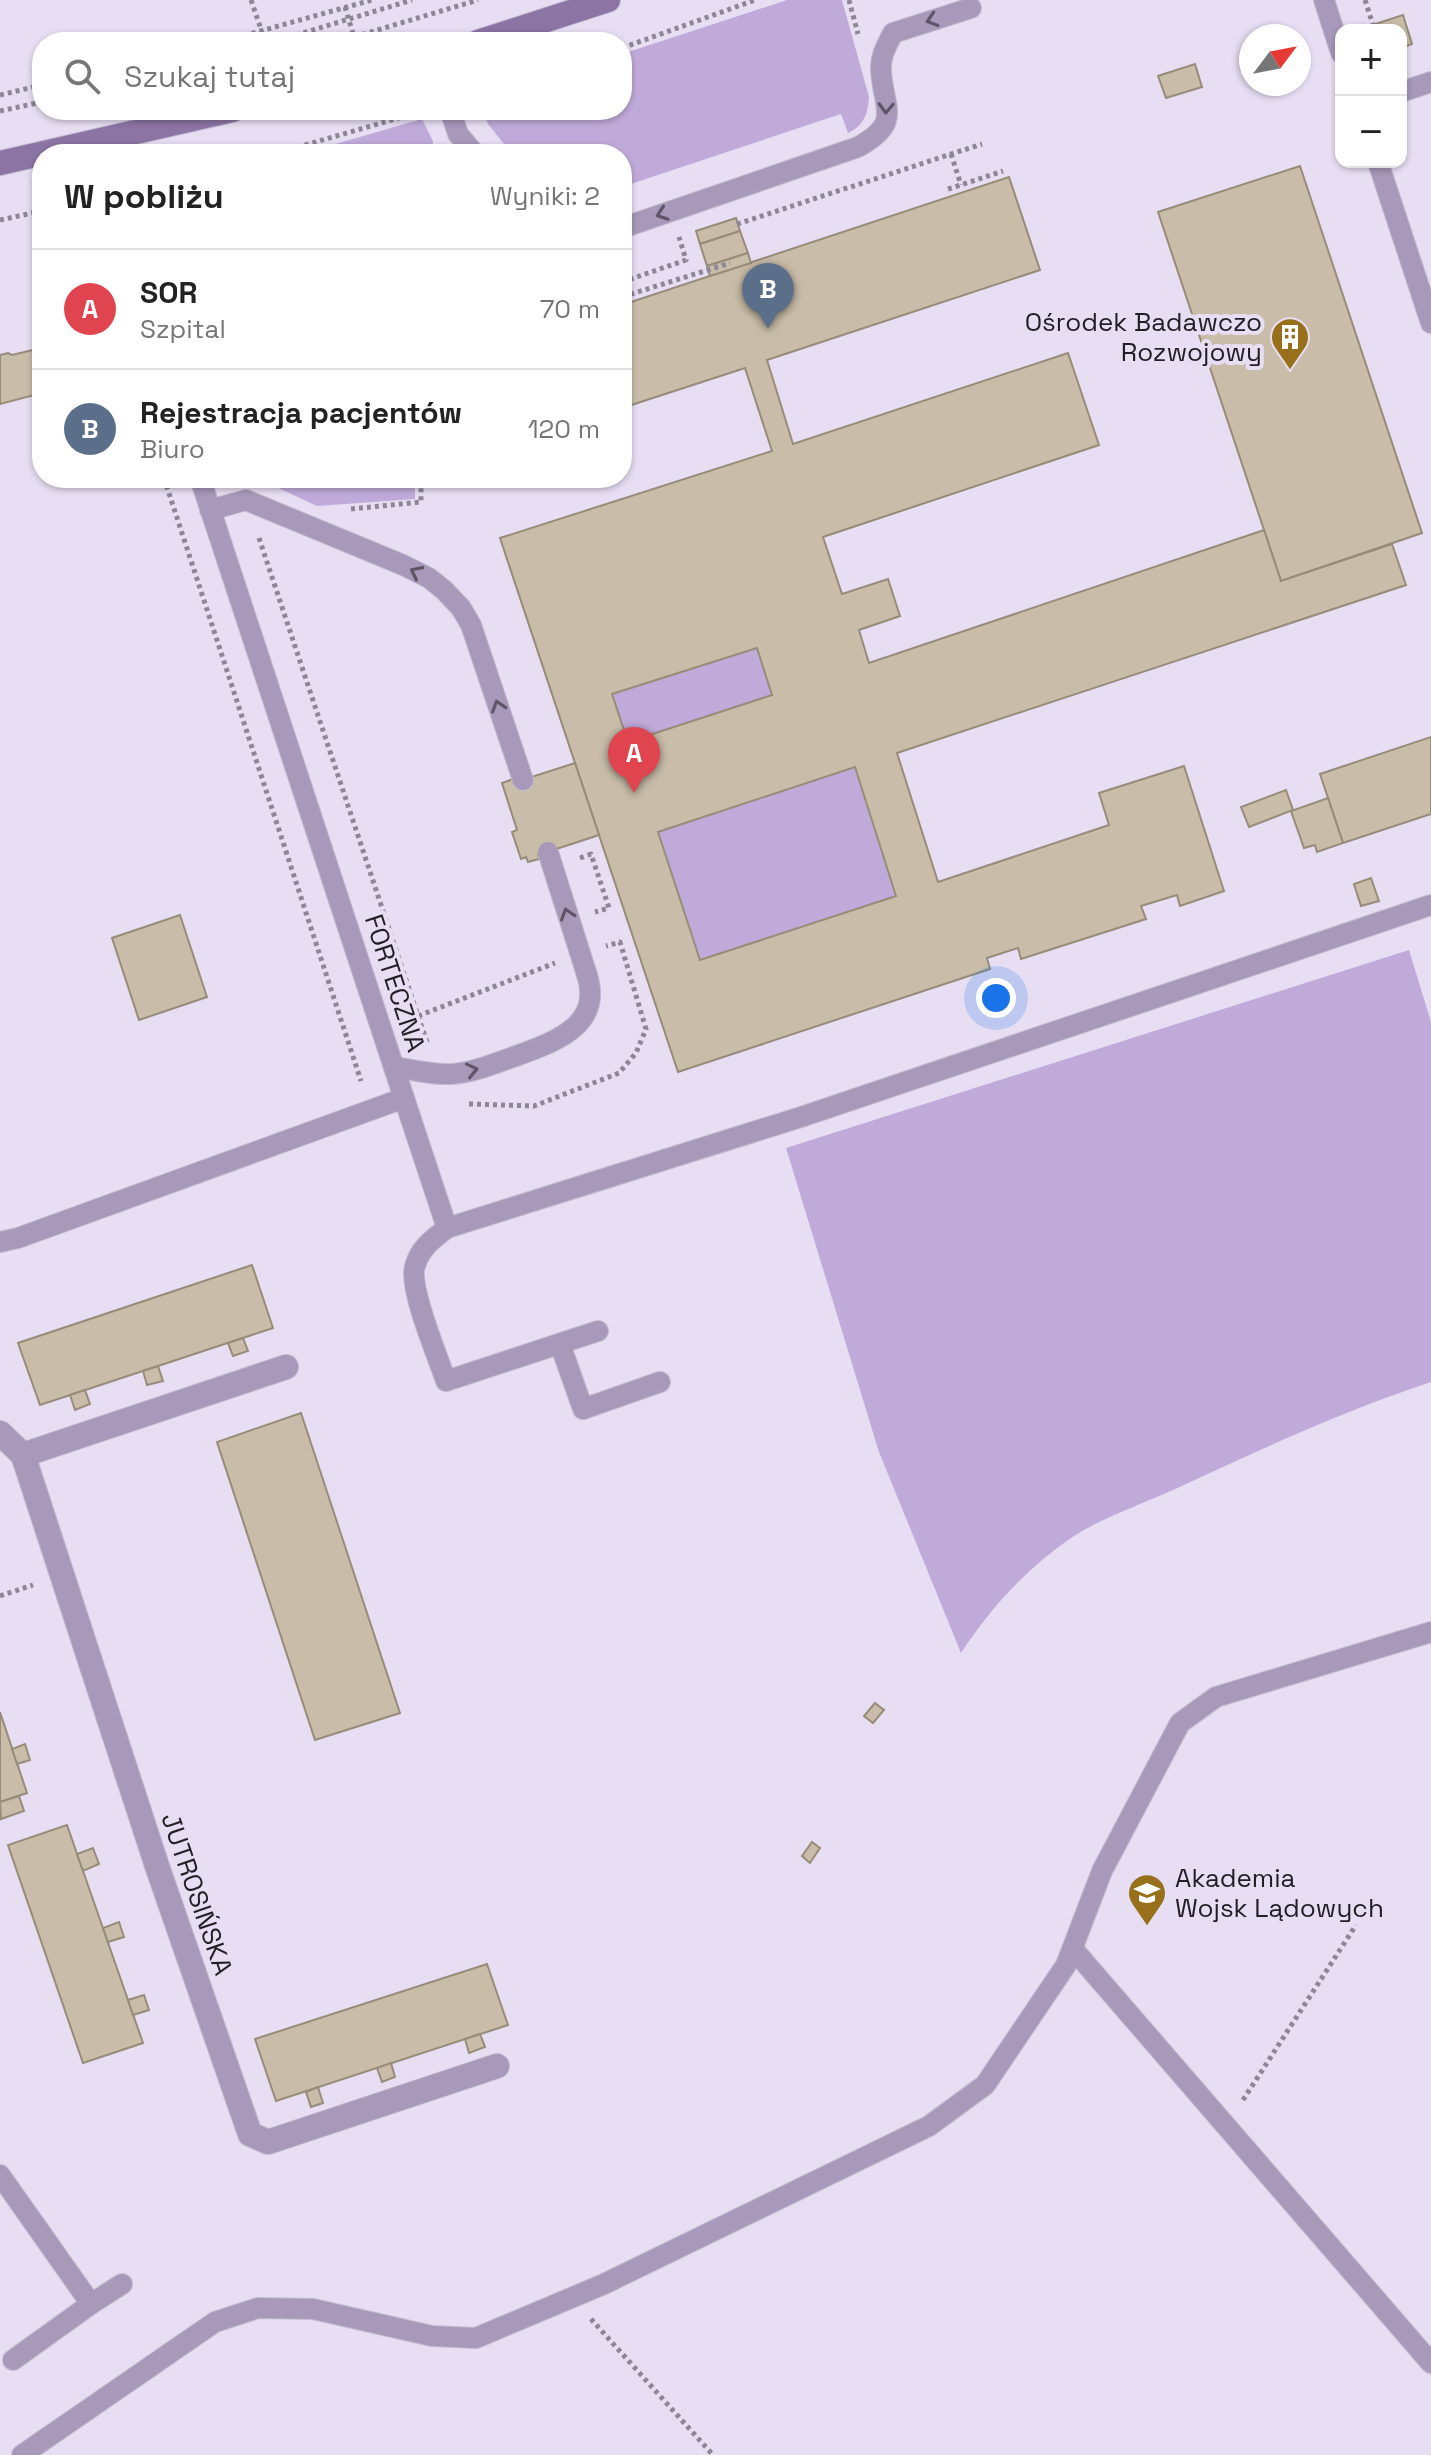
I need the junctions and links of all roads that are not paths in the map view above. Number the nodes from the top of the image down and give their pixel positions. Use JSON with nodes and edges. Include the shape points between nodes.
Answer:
{"nodes":[{"id":1,"x":608,"y":0,"type":"edge"},
{"id":2,"x":1324,"y":0,"type":"edge"},
{"id":3,"x":971,"y":8,"type":"dead end"},
{"id":4,"x":509,"y":32,"type":"edge"},
{"id":5,"x":1335,"y":34,"type":"edge"},
{"id":6,"x":1431,"y":82,"type":"edge"},
{"id":7,"x":1407,"y":90,"type":"edge"},
{"id":8,"x":196,"y":120,"type":"edge"},
{"id":9,"x":453,"y":120,"type":"edge"},
{"id":10,"x":111,"y":144,"type":"edge"},
{"id":11,"x":466,"y":144,"type":"edge"},
{"id":12,"x":32,"y":158,"type":"edge"},
{"id":13,"x":0,"y":163,"type":"edge"},
{"id":14,"x":1380,"y":168,"type":"edge"},
{"id":15,"x":632,"y":225,"type":"edge"},
{"id":16,"x":1431,"y":323,"type":"edge"},
{"id":17,"x":203,"y":488,"type":"edge"},
{"id":18,"x":210,"y":510,"type":"junction"},
{"id":19,"x":523,"y":780,"type":"dead end"},
{"id":20,"x":548,"y":852,"type":"dead end"},
{"id":21,"x":1431,"y":905,"type":"edge"},
{"id":22,"x":396,"y":1067,"type":"junction"},
{"id":23,"x":404,"y":1098,"type":"junction"},
{"id":24,"x":447,"y":1228,"type":"junction"},
{"id":25,"x":0,"y":1242,"type":"edge"},
{"id":26,"x":598,"y":1331,"type":"dead end"},
{"id":27,"x":560,"y":1344,"type":"junction"},
{"id":28,"x":286,"y":1367,"type":"dead end"},
{"id":29,"x":660,"y":1382,"type":"dead end"},
{"id":30,"x":0,"y":1433,"type":"edge"},
{"id":31,"x":23,"y":1455,"type":"junction"},
{"id":32,"x":1431,"y":1632,"type":"edge"},
{"id":33,"x":1073,"y":1949,"type":"junction"},
{"id":34,"x":497,"y":2066,"type":"dead end"},
{"id":35,"x":0,"y":2175,"type":"edge"},
{"id":36,"x":122,"y":2284,"type":"dead end"},
{"id":37,"x":91,"y":2304,"type":"junction"},
{"id":38,"x":13,"y":2360,"type":"dead end"},
{"id":39,"x":1431,"y":2363,"type":"edge"},
{"id":40,"x":22,"y":2455,"type":"edge"}],
"edges":[{"from":1,"to":4,"type":"street"},
{"from":2,"to":5,"type":"lane"},
{"from":3,"to":15,"type":"lane","one_way":true,"via":[[893,33],[881,60],[888,115],[873,139]]},
{"from":6,"to":7,"type":"lane"},
{"from":8,"to":10,"type":"street"},
{"from":9,"to":11,"type":"lane"},
{"from":12,"to":13,"type":"street"},
{"from":14,"to":16,"type":"lane"},
{"from":17,"to":18,"type":"lane","name":"FORTECZNA"},
{"from":19,"to":18,"type":"lane","one_way":true,"via":[[471,625],[429,578],[246,500]]},
{"from":18,"to":22,"type":"lane","name":"FORTECZNA"},
{"from":22,"to":20,"type":"lane","one_way":true,"bridge":true,"via":[[452,1074],[484,1068],[567,1034],[589,1006],[590,984]]},
{"from":21,"to":24,"type":"lane","via":[[816,1112]]},
{"from":22,"to":23,"type":"lane","name":"FORTECZNA"},
{"from":23,"to":24,"type":"lane","name":"FORTECZNA"},
{"from":23,"to":25,"type":"lane"},
{"from":24,"to":27,"type":"lane","via":[[424,1246],[413,1268],[446,1381]]},
{"from":26,"to":27,"type":"lane"},
{"from":27,"to":29,"type":"lane","via":[[583,1409]]},
{"from":28,"to":31,"type":"street"},
{"from":30,"to":31,"type":"street","name":"JUTROSIŃSKA"},
{"from":31,"to":34,"type":"street","name":"JUTROSIŃSKA","via":[[250,2134],[268,2142]]},
{"from":32,"to":33,"type":"lane","via":[[1216,1697],[1180,1723],[1102,1871]]},
{"from":33,"to":39,"type":"lane"},
{"from":33,"to":40,"type":"lane","via":[[985,2085],[929,2126],[578,2295],[476,2338],[432,2336],[313,2309],[258,2308],[215,2322]]},
{"from":35,"to":37,"type":"lane"},
{"from":36,"to":37,"type":"lane"},
{"from":37,"to":38,"type":"lane"}]}
